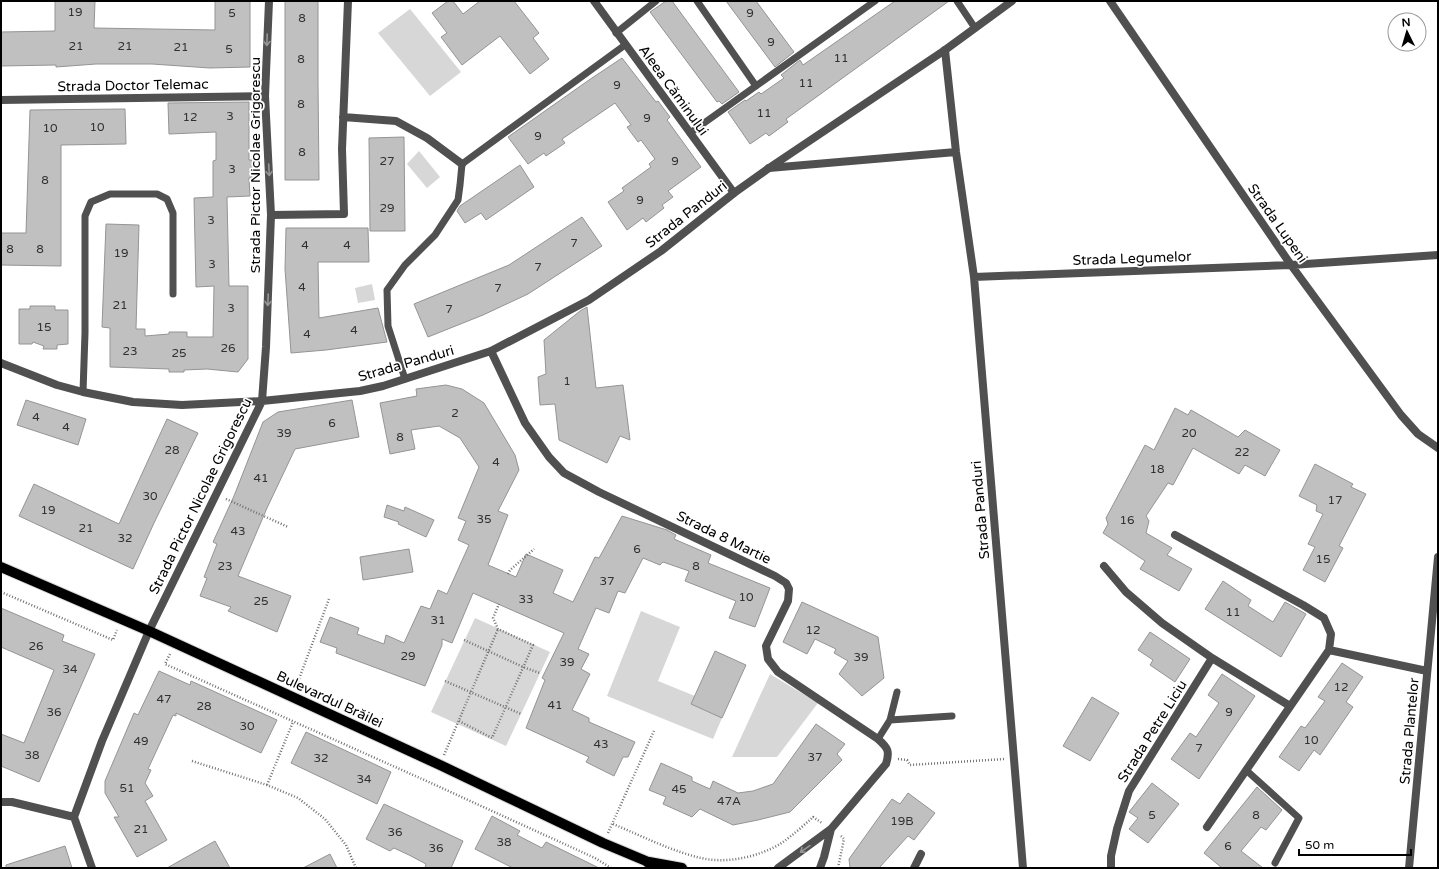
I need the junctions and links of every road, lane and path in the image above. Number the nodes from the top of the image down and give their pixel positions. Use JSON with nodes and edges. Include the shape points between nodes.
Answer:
{"nodes":[{"id":1,"x":269,"y":1,"type":"edge"},
{"id":2,"x":348,"y":1,"type":"edge"},
{"id":3,"x":594,"y":1,"type":"edge"},
{"id":4,"x":656,"y":1,"type":"edge"},
{"id":5,"x":697,"y":1,"type":"edge"},
{"id":6,"x":875,"y":1,"type":"edge"},
{"id":7,"x":957,"y":1,"type":"edge"},
{"id":8,"x":1012,"y":1,"type":"edge"},
{"id":9,"x":1110,"y":1,"type":"edge"},
{"id":10,"x":974,"y":28,"type":"junction"},
{"id":11,"x":616,"y":33,"type":"junction"},
{"id":12,"x":625,"y":45,"type":"junction"},
{"id":13,"x":945,"y":50,"type":"junction"},
{"id":14,"x":756,"y":86,"type":"junction"},
{"id":15,"x":265,"y":96,"type":"junction"},
{"id":16,"x":1,"y":100,"type":"edge"},
{"id":17,"x":343,"y":118,"type":"junction"},
{"id":18,"x":690,"y":133,"type":"junction"},
{"id":19,"x":956,"y":152,"type":"junction"},
{"id":20,"x":462,"y":164,"type":"junction"},
{"id":21,"x":769,"y":168,"type":"junction"},
{"id":22,"x":734,"y":193,"type":"junction"},
{"id":23,"x":271,"y":215,"type":"junction"},
{"id":24,"x":1438,"y":255,"type":"edge"},
{"id":25,"x":1291,"y":265,"type":"junction"},
{"id":26,"x":974,"y":277,"type":"junction"},
{"id":27,"x":173,"y":294,"type":"dead end"},
{"id":28,"x":491,"y":351,"type":"junction"},
{"id":29,"x":1,"y":363,"type":"edge"},
{"id":30,"x":405,"y":379,"type":"junction"},
{"id":31,"x":83,"y":392,"type":"junction"},
{"id":32,"x":262,"y":401,"type":"junction"},
{"id":33,"x":1438,"y":448,"type":"edge"},
{"id":34,"x":215,"y":494,"type":"junction"},
{"id":35,"x":288,"y":527,"type":"dead end"},
{"id":36,"x":1176,"y":535,"type":"dead end"},
{"id":37,"x":534,"y":549,"type":"dead end"},
{"id":38,"x":1438,"y":557,"type":"edge"},
{"id":39,"x":1104,"y":566,"type":"dead end"},
{"id":40,"x":1,"y":567,"type":"edge"},
{"id":41,"x":508,"y":574,"type":"dead end"},
{"id":42,"x":1,"y":592,"type":"edge"},
{"id":43,"x":1436,"y":596,"type":"edge"},
{"id":44,"x":329,"y":600,"type":"dead end"},
{"id":45,"x":499,"y":604,"type":"dead end"},
{"id":46,"x":498,"y":629,"type":"junction"},
{"id":47,"x":149,"y":631,"type":"junction"},
{"id":48,"x":113,"y":640,"type":"dead end"},
{"id":49,"x":464,"y":640,"type":"dead end"},
{"id":50,"x":1329,"y":650,"type":"junction"},
{"id":51,"x":489,"y":652,"type":"junction"},
{"id":52,"x":1212,"y":658,"type":"junction"},
{"id":53,"x":165,"y":664,"type":"dead end"},
{"id":54,"x":523,"y":667,"type":"junction"},
{"id":55,"x":1427,"y":671,"type":"junction"},
{"id":56,"x":540,"y":673,"type":"dead end"},
{"id":57,"x":445,"y":681,"type":"dead end"},
{"id":58,"x":471,"y":692,"type":"junction"},
{"id":59,"x":897,"y":692,"type":"dead end"},
{"id":60,"x":293,"y":697,"type":"junction"},
{"id":61,"x":1290,"y":706,"type":"junction"},
{"id":62,"x":506,"y":707,"type":"junction"},
{"id":63,"x":521,"y":714,"type":"dead end"},
{"id":64,"x":952,"y":716,"type":"dead end"},
{"id":65,"x":890,"y":720,"type":"junction"},
{"id":66,"x":459,"y":721,"type":"junction"},
{"id":67,"x":293,"y":722,"type":"junction"},
{"id":68,"x":654,"y":731,"type":"dead end"},
{"id":69,"x":878,"y":739,"type":"junction"},
{"id":70,"x":888,"y":756,"type":"junction"},
{"id":71,"x":1014,"y":759,"type":"junction"},
{"id":72,"x":192,"y":761,"type":"dead end"},
{"id":73,"x":440,"y":765,"type":"junction"},
{"id":74,"x":1246,"y":770,"type":"junction"},
{"id":75,"x":267,"y":785,"type":"junction"},
{"id":76,"x":1,"y":802,"type":"edge"},
{"id":77,"x":74,"y":817,"type":"junction"},
{"id":78,"x":813,"y":817,"type":"dead end"},
{"id":79,"x":1207,"y":827,"type":"dead end"},
{"id":80,"x":831,"y":829,"type":"junction"},
{"id":81,"x":844,"y":838,"type":"dead end"},
{"id":82,"x":921,"y":854,"type":"dead end"},
{"id":83,"x":1275,"y":863,"type":"dead end"},
{"id":84,"x":647,"y":865,"type":"edge"},
{"id":85,"x":92,"y":868,"type":"edge"},
{"id":86,"x":356,"y":868,"type":"edge"},
{"id":87,"x":611,"y":868,"type":"edge"},
{"id":88,"x":655,"y":868,"type":"edge"},
{"id":89,"x":682,"y":868,"type":"edge"},
{"id":90,"x":778,"y":868,"type":"edge"},
{"id":91,"x":820,"y":868,"type":"edge"},
{"id":92,"x":838,"y":868,"type":"edge"},
{"id":93,"x":914,"y":868,"type":"edge"},
{"id":94,"x":1023,"y":868,"type":"edge"},
{"id":95,"x":1111,"y":868,"type":"edge"},
{"id":96,"x":1409,"y":868,"type":"edge"}],
"edges":[{"from":1,"to":15,"type":"street","name":"Strada Pictor Nicolae Grigorescu","one_way":true},
{"from":2,"to":17,"type":"street"},
{"from":3,"to":11,"type":"street","name":"Aleea Căminului"},
{"from":4,"to":11,"type":"lane"},
{"from":5,"to":14,"type":"lane"},
{"from":6,"to":14,"type":"lane"},
{"from":7,"to":10,"type":"lane"},
{"from":8,"to":10,"type":"street","name":"Strada Panduri"},
{"from":9,"to":25,"type":"street","name":"Strada Lupeni"},
{"from":10,"to":13,"type":"street","name":"Strada Panduri"},
{"from":11,"to":12,"type":"street","name":"Aleea Căminului"},
{"from":12,"to":18,"type":"street","name":"Aleea Căminului"},
{"from":12,"to":20,"type":"lane"},
{"from":13,"to":19,"type":"street","name":"Strada Panduri"},
{"from":13,"to":21,"type":"street","name":"Strada Panduri"},
{"from":14,"to":18,"type":"lane"},
{"from":15,"to":16,"type":"street","name":"Strada Doctor Telemac"},
{"from":15,"to":23,"type":"street","name":"Strada Pictor Nicolae Grigorescu","one_way":true},
{"from":17,"to":20,"type":"street","via":[[396,121],[427,138]]},
{"from":17,"to":23,"type":"street","via":[[344,214]]},
{"from":18,"to":22,"type":"street","name":"Aleea Căminului"},
{"from":19,"to":21,"type":"street"},
{"from":19,"to":26,"type":"street","name":"Strada Panduri"},
{"from":20,"to":30,"type":"lane","via":[[458,200],[435,235],[405,266],[387,290],[388,326]]},
{"from":21,"to":22,"type":"street","name":"Strada Panduri"},
{"from":22,"to":28,"type":"street","name":"Strada Panduri","via":[[661,250],[589,300]]},
{"from":23,"to":32,"type":"street","name":"Strada Pictor Nicolae Grigorescu","one_way":true},
{"from":24,"to":25,"type":"street"},
{"from":25,"to":26,"type":"street","name":"Strada Legumelor"},
{"from":25,"to":33,"type":"street","name":"Strada Lupeni","via":[[1401,415],[1418,434]]},
{"from":26,"to":71,"type":"street","name":"Strada Panduri"},
{"from":27,"to":31,"type":"lane","via":[[174,213],[167,199],[157,194],[110,194],[91,202],[86,216]]},
{"from":28,"to":30,"type":"street","name":"Strada Panduri"},
{"from":28,"to":69,"type":"street","name":"Strada 8 Martie","via":[[525,423],[548,457],[564,473],[786,583],[789,589],[788,601],[766,646],[768,659],[778,672]]},
{"from":29,"to":31,"type":"street","name":"Strada Panduri","via":[[57,385]]},
{"from":30,"to":32,"type":"street","name":"Strada Panduri","via":[[360,391]]},
{"from":31,"to":32,"type":"street","name":"Strada Panduri","via":[[133,402],[175,404]]},
{"from":32,"to":34,"type":"street","name":"Strada Pictor Nicolae Grigorescu"},
{"from":34,"to":35,"type":"path"},
{"from":34,"to":47,"type":"street","name":"Strada Pictor Nicolae Grigorescu"},
{"from":36,"to":50,"type":"street","via":[[1324,618],[1331,634]]},
{"from":37,"to":41,"type":"path"},
{"from":38,"to":43,"type":"street","name":"Strada Plantelor"},
{"from":39,"to":52,"type":"street","via":[[1126,592],[1162,623]]},
{"from":40,"to":47,"type":"main road","name":"Bulevardul Brăilei"},
{"from":42,"to":48,"type":"path"},
{"from":43,"to":55,"type":"street","name":"Strada Plantelor"},
{"from":44,"to":60,"type":"path"},
{"from":45,"to":46,"type":"path","via":[[493,618]]},
{"from":46,"to":51,"type":"path"},
{"from":46,"to":54,"type":"path","via":[[533,645]]},
{"from":47,"to":60,"type":"main road","name":"Bulevardul Brăilei"},
{"from":47,"to":77,"type":"street","name":"Strada Pictor Nicolae Grigorescu","via":[[102,741]]},
{"from":49,"to":51,"type":"path"},
{"from":50,"to":55,"type":"street"},
{"from":50,"to":61,"type":"street"},
{"from":51,"to":54,"type":"path"},
{"from":51,"to":58,"type":"path"},
{"from":52,"to":61,"type":"street"},
{"from":52,"to":95,"type":"street","name":"Strada Petre Liciu","via":[[1129,791],[1117,829]]},
{"from":53,"to":67,"type":"path"},
{"from":54,"to":56,"type":"path"},
{"from":54,"to":62,"type":"path"},
{"from":55,"to":96,"type":"street","name":"Strada Plantelor"},
{"from":57,"to":58,"type":"path"},
{"from":58,"to":62,"type":"path"},
{"from":58,"to":66,"type":"path"},
{"from":59,"to":65,"type":"lane"},
{"from":60,"to":73,"type":"main road","name":"Bulevardul Brăilei"},
{"from":61,"to":74,"type":"street"},
{"from":62,"to":63,"type":"path"},
{"from":62,"to":66,"type":"path","via":[[492,738]]},
{"from":64,"to":65,"type":"lane"},
{"from":65,"to":69,"type":"lane"},
{"from":66,"to":73,"type":"path"},
{"from":67,"to":75,"type":"path"},
{"from":67,"to":87,"type":"path","via":[[595,858]]},
{"from":68,"to":78,"type":"path","via":[[613,824],[676,851],[702,858],[729,860],[755,855],[780,844]]},
{"from":69,"to":70,"type":"street","name":"Strada 8 Martie","via":[[886,747]]},
{"from":70,"to":71,"type":"path","via":[[907,760],[910,765]]},
{"from":70,"to":80,"type":"street","via":[[879,773]]},
{"from":71,"to":94,"type":"street","name":"Strada Panduri"},
{"from":72,"to":75,"type":"path"},
{"from":73,"to":84,"type":"main road","name":"Bulevardul Brăilei"},
{"from":74,"to":79,"type":"street"},
{"from":74,"to":83,"type":"lane","via":[[1299,818]]},
{"from":75,"to":86,"type":"path","via":[[298,798],[325,819],[346,845]]},
{"from":76,"to":77,"type":"street","via":[[12,802]]},
{"from":77,"to":85,"type":"street"},
{"from":80,"to":90,"type":"street","one_way":true},
{"from":80,"to":91,"type":"street"},
{"from":81,"to":92,"type":"path"},
{"from":82,"to":93,"type":"street"},
{"from":84,"to":88,"type":"main road","name":"Bulevardul Brăilei"},
{"from":84,"to":89,"type":"main road","name":"Bulevardul Brăilei"}]}
